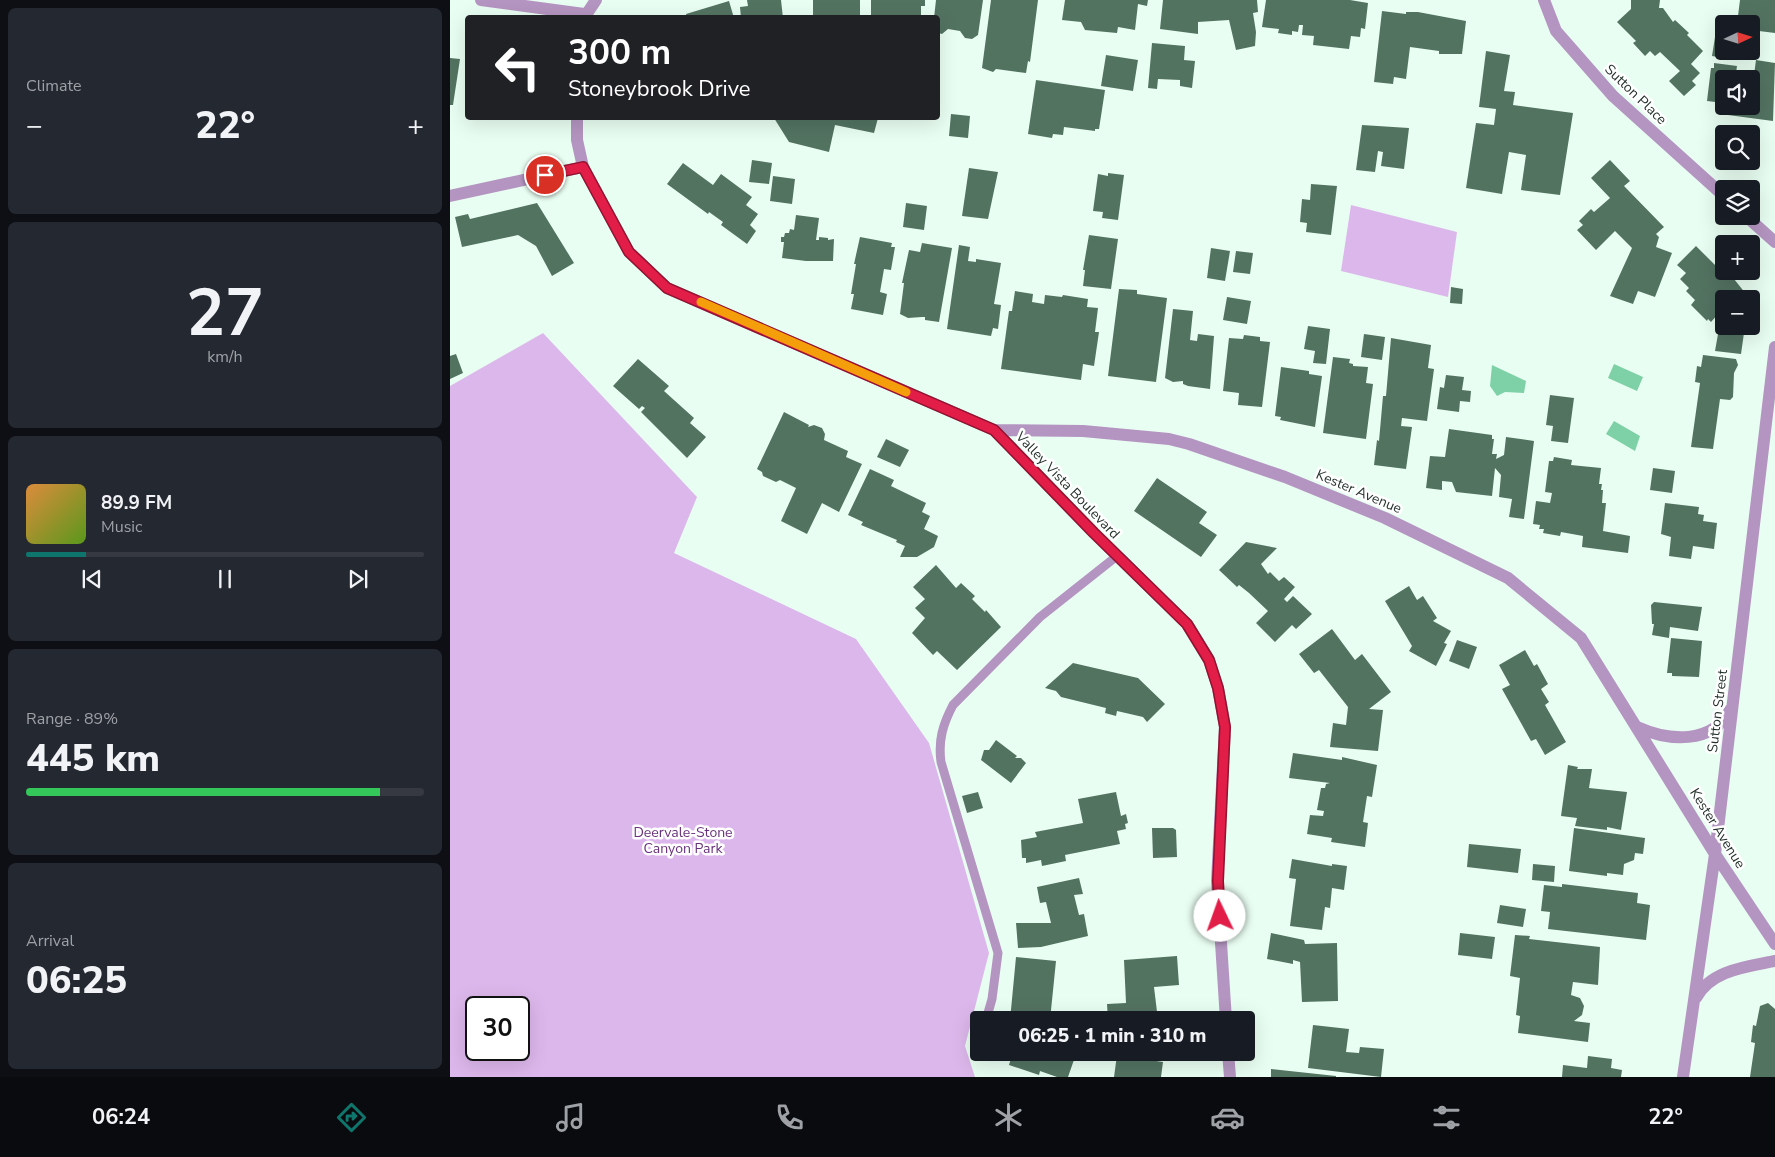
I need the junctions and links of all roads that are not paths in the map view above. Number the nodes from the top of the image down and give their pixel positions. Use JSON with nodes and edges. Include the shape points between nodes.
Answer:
{"nodes":[{"id":1,"x":481,"y":0,"type":"edge"},
{"id":2,"x":596,"y":0,"type":"edge"},
{"id":3,"x":1544,"y":0,"type":"edge"},
{"id":4,"x":578,"y":15,"type":"edge"},
{"id":5,"x":585,"y":15,"type":"edge"},
{"id":6,"x":577,"y":120,"type":"edge"},
{"id":7,"x":583,"y":167,"type":"junction"},
{"id":8,"x":1715,"y":188,"type":"edge"},
{"id":9,"x":450,"y":196,"type":"edge"},
{"id":10,"x":1756,"y":225,"type":"edge"},
{"id":11,"x":1775,"y":242,"type":"edge"},
{"id":12,"x":1775,"y":347,"type":"edge"},
{"id":13,"x":994,"y":430,"type":"junction"},
{"id":14,"x":1117,"y":556,"type":"junction"},
{"id":15,"x":1733,"y":706,"type":"junction"},
{"id":16,"x":1637,"y":728,"type":"junction"},
{"id":17,"x":1715,"y":854,"type":"junction"},
{"id":18,"x":1775,"y":944,"type":"edge"},
{"id":19,"x":1775,"y":962,"type":"edge"},
{"id":20,"x":1694,"y":1002,"type":"junction"},
{"id":21,"x":989,"y":1011,"type":"edge"},
{"id":22,"x":1225,"y":1011,"type":"edge"},
{"id":23,"x":1229,"y":1061,"type":"edge"},
{"id":24,"x":1230,"y":1077,"type":"edge"},
{"id":25,"x":1683,"y":1077,"type":"edge"}],
"edges":[{"from":1,"to":4,"type":"street"},
{"from":2,"to":5,"type":"street"},
{"from":3,"to":8,"type":"street","name":"Sutton Place","via":[[1556,31],[1613,96]]},
{"from":6,"to":7,"type":"street","name":"Valley Vista Boulevard","via":[[577,140]]},
{"from":7,"to":9,"type":"street"},
{"from":7,"to":13,"type":"street","name":"Valley Vista Boulevard","via":[[629,252],[667,288]]},
{"from":10,"to":11,"type":"street"},
{"from":12,"to":15,"type":"street","name":"Sutton Street"},
{"from":13,"to":14,"type":"street","name":"Valley Vista Boulevard"},
{"from":13,"to":16,"type":"street","name":"Kester Avenue","via":[[1084,431],[1169,439],[1285,477],[1418,533],[1508,578],[1581,638]]},
{"from":14,"to":21,"type":"lane","via":[[1040,617],[953,705],[944,722],[940,740],[941,762],[998,953]]},
{"from":14,"to":22,"type":"street","name":"Valley Vista Boulevard","via":[[1187,624],[1209,660],[1218,688],[1225,727],[1218,881]]},
{"from":15,"to":16,"type":"street","via":[[1724,722],[1697,735],[1661,737]]},
{"from":15,"to":17,"type":"street","name":"Sutton Street"},
{"from":16,"to":17,"type":"street","name":"Kester Avenue"},
{"from":17,"to":18,"type":"street","name":"Kester Avenue"},
{"from":17,"to":20,"type":"street","name":"Sutton Street"},
{"from":19,"to":20,"type":"street","via":[[1712,979]]},
{"from":20,"to":25,"type":"street","name":"Sutton Street"},
{"from":23,"to":24,"type":"street"}]}
